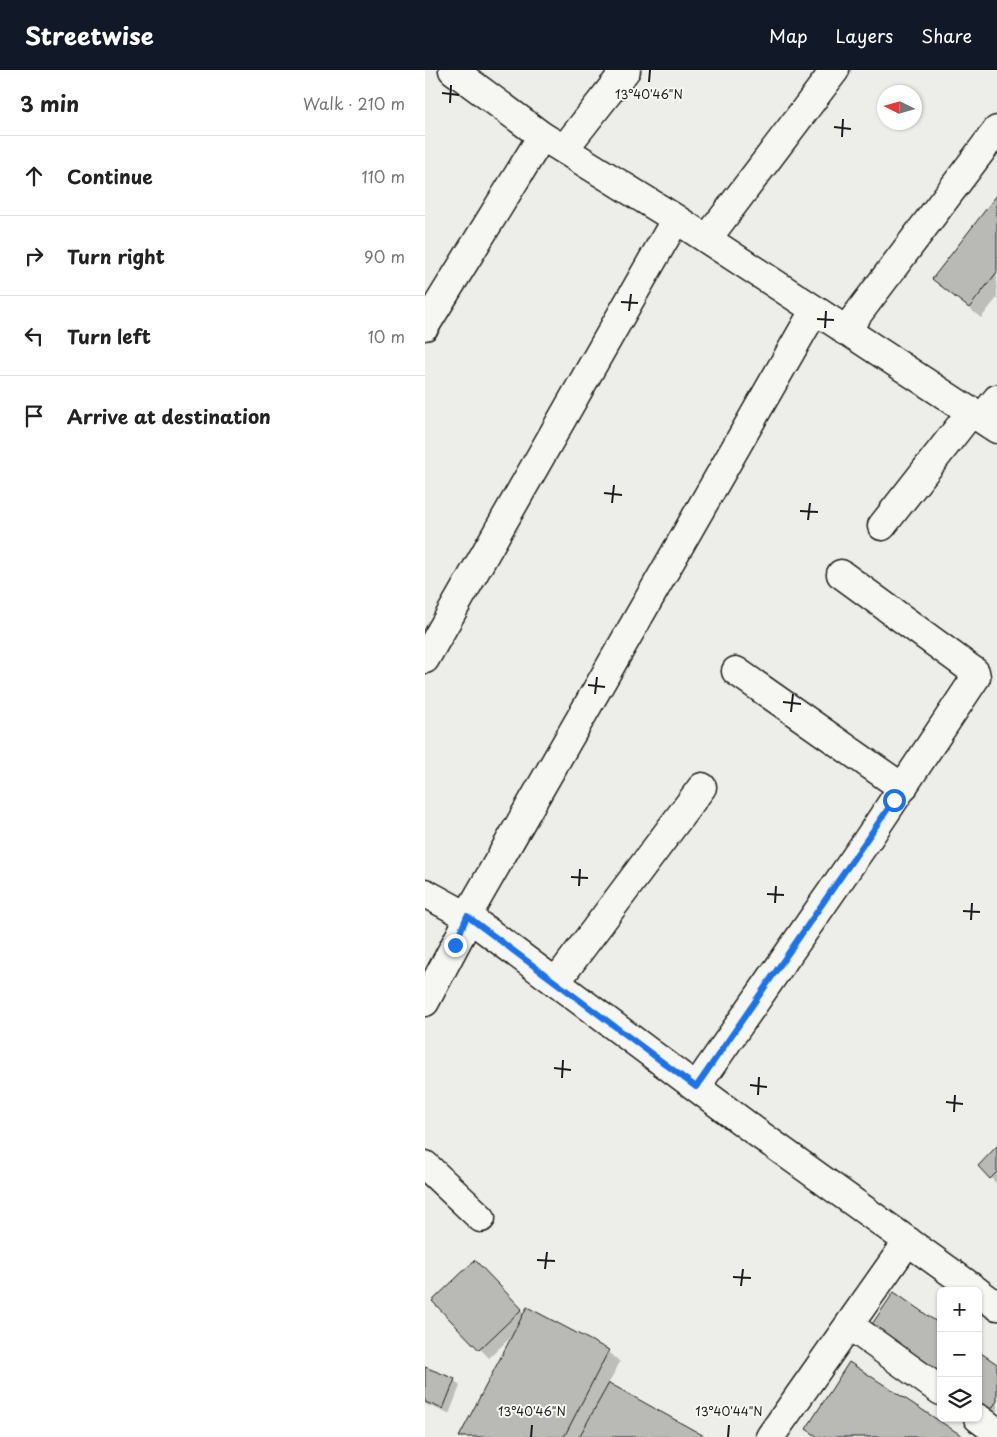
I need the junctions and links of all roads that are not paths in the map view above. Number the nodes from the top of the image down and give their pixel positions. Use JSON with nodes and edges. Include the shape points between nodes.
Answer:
{"nodes":[{"id":1,"x":453,"y":70,"type":"edge"},
{"id":2,"x":626,"y":70,"type":"edge"},
{"id":3,"x":835,"y":70,"type":"edge"},
{"id":4,"x":997,"y":130,"type":"edge"},
{"id":5,"x":553,"y":142,"type":"junction"},
{"id":6,"x":676,"y":219,"type":"junction"},
{"id":7,"x":707,"y":239,"type":"junction"},
{"id":8,"x":814,"y":311,"type":"junction"},
{"id":9,"x":425,"y":326,"type":"edge"},
{"id":10,"x":845,"y":331,"type":"junction"},
{"id":11,"x":987,"y":414,"type":"edge"},
{"id":12,"x":882,"y":526,"type":"dead end"},
{"id":13,"x":841,"y":574,"type":"dead end"},
{"id":14,"x":425,"y":659,"type":"edge"},
{"id":15,"x":736,"y":671,"type":"dead end"},
{"id":16,"x":702,"y":787,"type":"dead end"},
{"id":17,"x":903,"y":788,"type":"junction"},
{"id":18,"x":425,"y":893,"type":"edge"},
{"id":19,"x":467,"y":916,"type":"junction"},
{"id":20,"x":556,"y":982,"type":"junction"},
{"id":21,"x":425,"y":1002,"type":"edge"},
{"id":22,"x":696,"y":1087,"type":"junction"},
{"id":23,"x":425,"y":1165,"type":"edge"},
{"id":24,"x":481,"y":1218,"type":"dead end"},
{"id":25,"x":907,"y":1241,"type":"junction"},
{"id":26,"x":971,"y":1287,"type":"edge"},
{"id":27,"x":982,"y":1295,"type":"edge"},
{"id":28,"x":997,"y":1306,"type":"edge"},
{"id":29,"x":849,"y":1325,"type":"junction"},
{"id":30,"x":937,"y":1389,"type":"edge"},
{"id":31,"x":982,"y":1421,"type":"edge"},
{"id":32,"x":997,"y":1432,"type":"edge"},
{"id":33,"x":770,"y":1437,"type":"edge"}],
"edges":[{"from":1,"to":5,"type":"street"},
{"from":2,"to":5,"type":"street"},
{"from":3,"to":7,"type":"street"},
{"from":4,"to":10,"type":"street"},
{"from":5,"to":6,"type":"street"},
{"from":5,"to":9,"type":"street"},
{"from":6,"to":7,"type":"street"},
{"from":6,"to":14,"type":"street"},
{"from":7,"to":8,"type":"street"},
{"from":8,"to":10,"type":"street"},
{"from":8,"to":19,"type":"street"},
{"from":10,"to":11,"type":"street"},
{"from":11,"to":12,"type":"street"},
{"from":13,"to":17,"type":"street","via":[[975,672],[974,682]]},
{"from":15,"to":17,"type":"street"},
{"from":16,"to":20,"type":"street"},
{"from":17,"to":22,"type":"street"},
{"from":18,"to":19,"type":"street"},
{"from":19,"to":20,"type":"street"},
{"from":19,"to":21,"type":"street","via":[[463,930]]},
{"from":20,"to":22,"type":"street"},
{"from":22,"to":25,"type":"street"},
{"from":23,"to":24,"type":"street"},
{"from":25,"to":26,"type":"street"},
{"from":25,"to":29,"type":"street"},
{"from":27,"to":28,"type":"street"},
{"from":29,"to":30,"type":"street"},
{"from":29,"to":33,"type":"street"},
{"from":31,"to":32,"type":"street"}]}
